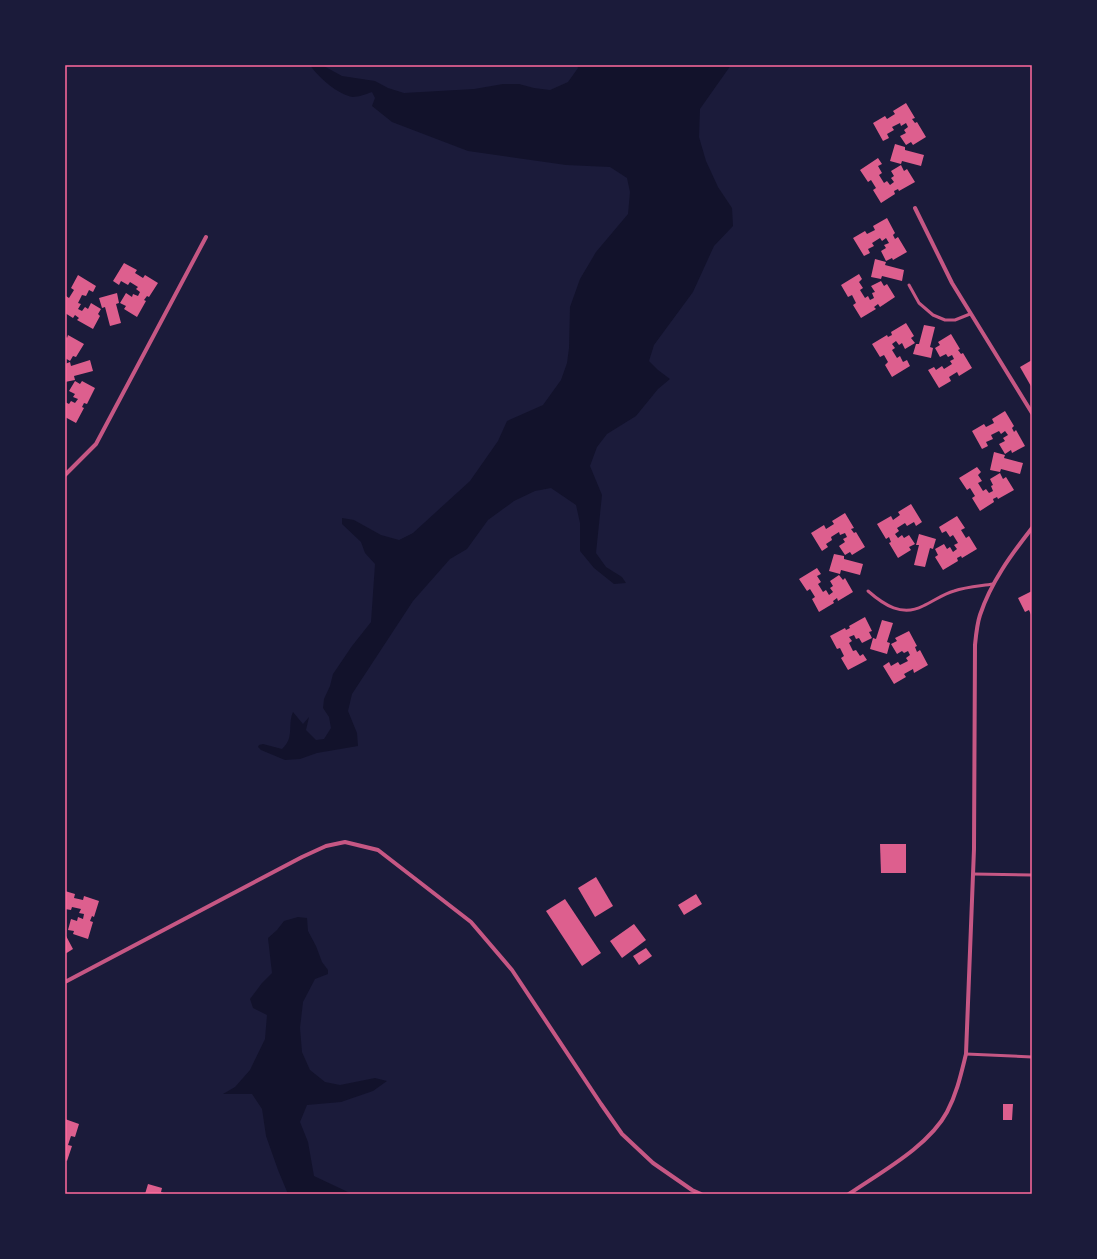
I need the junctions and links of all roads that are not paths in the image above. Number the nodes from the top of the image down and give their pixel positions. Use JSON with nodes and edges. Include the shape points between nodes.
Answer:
{"nodes":[{"id":1,"x":915,"y":208,"type":"dead end"},
{"id":2,"x":206,"y":237,"type":"dead end"},
{"id":3,"x":908,"y":285,"type":"dead end"},
{"id":4,"x":970,"y":314,"type":"junction"},
{"id":5,"x":1032,"y":413,"type":"edge"},
{"id":6,"x":65,"y":475,"type":"edge"},
{"id":7,"x":1031,"y":532,"type":"edge"},
{"id":8,"x":993,"y":584,"type":"junction"},
{"id":9,"x":868,"y":591,"type":"dead end"},
{"id":10,"x":973,"y":874,"type":"junction"},
{"id":11,"x":1032,"y":874,"type":"edge"},
{"id":12,"x":65,"y":982,"type":"edge"},
{"id":13,"x":966,"y":1054,"type":"junction"},
{"id":14,"x":1032,"y":1057,"type":"edge"},
{"id":15,"x":701,"y":1194,"type":"edge"},
{"id":16,"x":849,"y":1194,"type":"edge"}],
"edges":[{"from":1,"to":4,"type":"street"},
{"from":2,"to":6,"type":"street","via":[[96,444]]},
{"from":3,"to":4,"type":"lane","via":[[919,304],[933,315],[945,320],[955,320]]},
{"from":4,"to":5,"type":"street"},
{"from":7,"to":8,"type":"street","via":[[1012,554]]},
{"from":8,"to":9,"type":"lane","via":[[954,590],[922,607],[908,611],[894,609]]},
{"from":8,"to":10,"type":"street","via":[[980,616],[975,645]]},
{"from":10,"to":11,"type":"lane"},
{"from":10,"to":13,"type":"street"},
{"from":12,"to":15,"type":"street","via":[[326,846],[345,842],[378,850],[471,922],[512,970],[622,1134],[653,1163]]},
{"from":13,"to":14,"type":"lane"},
{"from":13,"to":16,"type":"street","via":[[959,1085],[946,1113],[929,1135],[909,1153]]}]}
